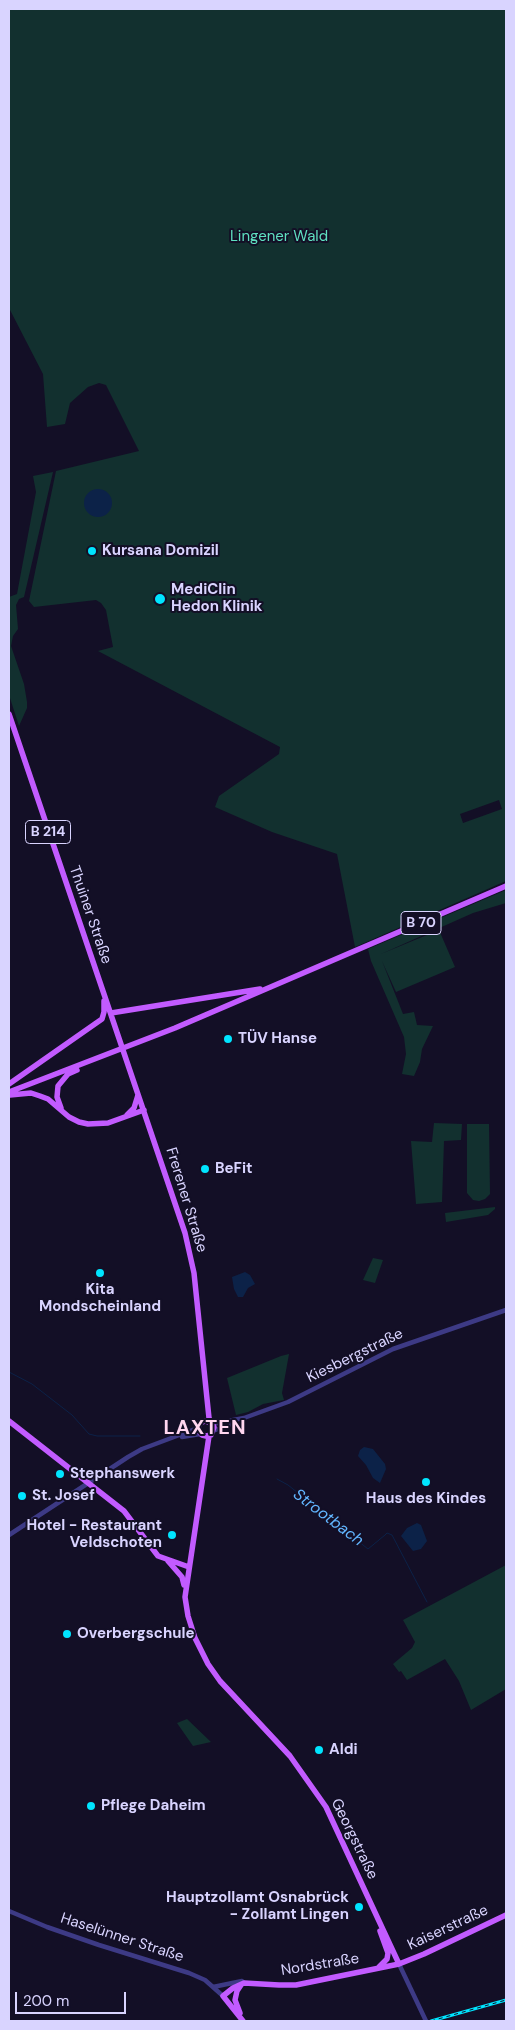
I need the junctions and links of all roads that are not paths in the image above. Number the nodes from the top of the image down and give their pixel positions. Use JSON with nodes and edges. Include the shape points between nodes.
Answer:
{"nodes":[{"id":1,"x":9,"y":714,"type":"edge"},
{"id":2,"x":506,"y":886,"type":"edge"},
{"id":3,"x":272,"y":987,"type":"junction"},
{"id":4,"x":104,"y":994,"type":"junction"},
{"id":5,"x":111,"y":1013,"type":"junction"},
{"id":6,"x":102,"y":1019,"type":"junction"},
{"id":7,"x":114,"y":1021,"type":"junction"},
{"id":8,"x":96,"y":1059,"type":"junction"},
{"id":9,"x":9,"y":1084,"type":"edge"},
{"id":10,"x":9,"y":1093,"type":"edge"},
{"id":11,"x":138,"y":1093,"type":"junction"},
{"id":12,"x":144,"y":1110,"type":"junction"},
{"id":13,"x":64,"y":1112,"type":"junction"},
{"id":14,"x":124,"y":1117,"type":"junction"},
{"id":15,"x":506,"y":1310,"type":"edge"},
{"id":16,"x":206,"y":1389,"type":"junction"},
{"id":17,"x":244,"y":1418,"type":"junction"},
{"id":18,"x":9,"y":1421,"type":"edge"},
{"id":19,"x":204,"y":1421,"type":"junction"},
{"id":20,"x":212,"y":1423,"type":"junction"},
{"id":21,"x":205,"y":1433,"type":"junction"},
{"id":22,"x":89,"y":1483,"type":"junction"},
{"id":23,"x":9,"y":1535,"type":"edge"},
{"id":24,"x":168,"y":1561,"type":"junction"},
{"id":25,"x":189,"y":1567,"type":"junction"},
{"id":26,"x":185,"y":1591,"type":"junction"},
{"id":27,"x":9,"y":1911,"type":"edge"},
{"id":28,"x":506,"y":1915,"type":"edge"},
{"id":29,"x":379,"y":1921,"type":"junction"},
{"id":30,"x":399,"y":1964,"type":"junction"},
{"id":31,"x":369,"y":1970,"type":"junction"},
{"id":32,"x":244,"y":1982,"type":"junction"},
{"id":33,"x":213,"y":1987,"type":"junction"},
{"id":34,"x":223,"y":1996,"type":"junction"},
{"id":35,"x":238,"y":2012,"type":"junction"},
{"id":36,"x":244,"y":2021,"type":"edge"},
{"id":37,"x":426,"y":2021,"type":"edge"}],
"edges":[{"from":1,"to":4,"type":"main road","name":"Thuiner Straße","number":"B 214"},
{"from":2,"to":3,"type":"main road","number":"B 70"},
{"from":3,"to":5,"type":"main road"},
{"from":3,"to":8,"type":"main road","number":"B 70"},
{"from":4,"to":5,"type":"main road","name":"Thuiner Straße","number":"B 214"},
{"from":4,"to":6,"type":"main road","number":"B 214"},
{"from":5,"to":7,"type":"main road","name":"Thuiner Straße","number":"B 214"},
{"from":6,"to":7,"type":"main road"},
{"from":6,"to":9,"type":"main road"},
{"from":7,"to":11,"type":"main road","name":"Thuiner Straße","number":"B 214"},
{"from":8,"to":10,"type":"main road","number":"B 70"},
{"from":8,"to":13,"type":"main road","via":[[61,1080],[57,1097]]},
{"from":10,"to":13,"type":"main road","via":[[31,1093],[48,1099]]},
{"from":11,"to":12,"type":"main road","number":"B 214"},
{"from":11,"to":14,"type":"main road","via":[[134,1108]]},
{"from":12,"to":14,"type":"main road"},
{"from":12,"to":16,"type":"main road","name":"Frerener Straße","via":[[190,1249]]},
{"from":13,"to":14,"type":"main road","via":[[88,1124],[108,1123]]},
{"from":15,"to":17,"type":"street","name":"Kiesbergstraße","via":[[398,1347],[300,1397]]},
{"from":16,"to":19,"type":"main road","name":"Frerener Straße"},
{"from":16,"to":20,"type":"main road","name":"Frerener Straße"},
{"from":17,"to":20,"type":"street","name":"Kiesbergstraße"},
{"from":17,"to":21,"type":"street","name":"Kiesbergstraße"},
{"from":18,"to":22,"type":"main road"},
{"from":19,"to":20,"type":"main road"},
{"from":19,"to":21,"type":"main road"},
{"from":20,"to":21,"type":"main road","name":"Frerener Straße"},
{"from":21,"to":22,"type":"street","name":"Kiesbergstraße","via":[[171,1439],[142,1449]]},
{"from":21,"to":25,"type":"main road"},
{"from":22,"to":23,"type":"street","name":"Kiesbergstraße"},
{"from":22,"to":24,"type":"main road","via":[[124,1511],[154,1553]]},
{"from":24,"to":25,"type":"main road"},
{"from":24,"to":26,"type":"main road","via":[[182,1577]]},
{"from":25,"to":26,"type":"main road"},
{"from":26,"to":29,"type":"main road","name":"Georgstraße","via":[[186,1610],[195,1638],[213,1671],[290,1756],[326,1807]]},
{"from":27,"to":33,"type":"street","name":"Haselünner Straße","via":[[99,1945],[190,1973]]},
{"from":28,"to":30,"type":"main road","name":"Kaiserstraße"},
{"from":29,"to":30,"type":"main road","name":"Georgstraße"},
{"from":29,"to":31,"type":"main road","via":[[388,1956],[380,1966]]},
{"from":30,"to":31,"type":"main road","name":"Nordstraße"},
{"from":30,"to":37,"type":"street","name":"Georgstraße"},
{"from":31,"to":32,"type":"main road","name":"Nordstraße","via":[[296,1984]]},
{"from":32,"to":33,"type":"street"},
{"from":32,"to":34,"type":"main road"},
{"from":32,"to":35,"type":"main road","via":[[235,1996]]},
{"from":33,"to":34,"type":"street","name":"Haselünner Straße"},
{"from":34,"to":35,"type":"main road"},
{"from":35,"to":36,"type":"main road"}]}
